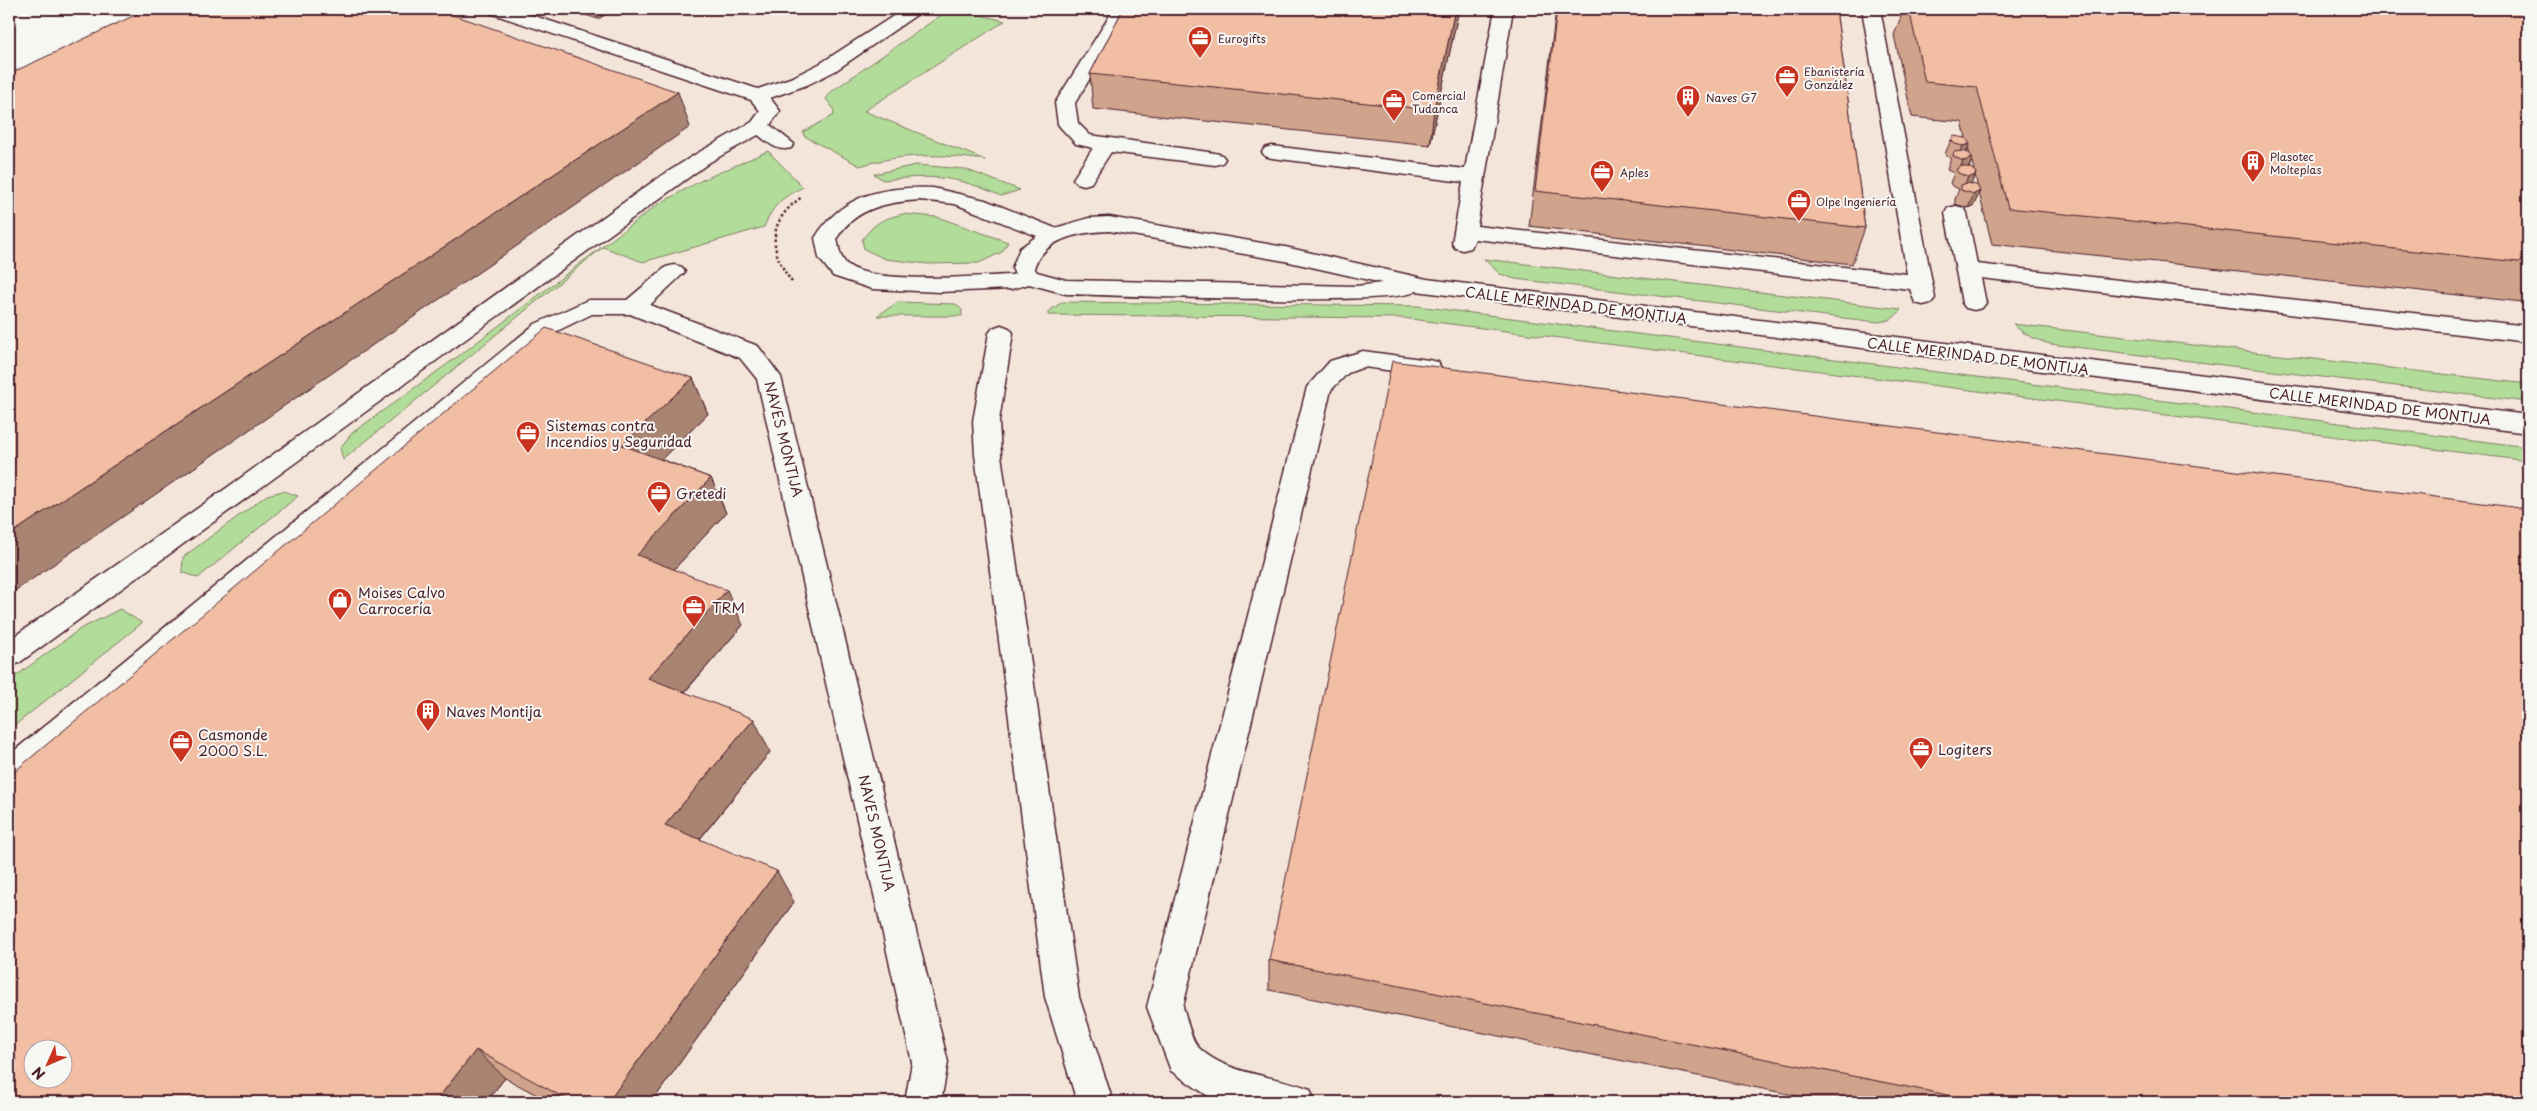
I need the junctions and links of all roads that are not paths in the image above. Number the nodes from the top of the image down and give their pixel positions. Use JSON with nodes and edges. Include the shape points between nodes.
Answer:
{"nodes":[{"id":1,"x":916,"y":9,"type":"edge"},
{"id":2,"x":1123,"y":9,"type":"edge"},
{"id":3,"x":1504,"y":9,"type":"edge"},
{"id":4,"x":1870,"y":9,"type":"edge"},
{"id":5,"x":508,"y":10,"type":"edge"},
{"id":6,"x":758,"y":96,"type":"junction"},
{"id":7,"x":759,"y":126,"type":"junction"},
{"id":8,"x":784,"y":144,"type":"dead end"},
{"id":9,"x":1105,"y":145,"type":"junction"},
{"id":10,"x":1272,"y":152,"type":"dead end"},
{"id":11,"x":1215,"y":158,"type":"dead end"},
{"id":12,"x":1476,"y":177,"type":"junction"},
{"id":13,"x":1084,"y":179,"type":"dead end"},
{"id":14,"x":1956,"y":213,"type":"dead end"},
{"id":15,"x":1053,"y":235,"type":"junction"},
{"id":16,"x":1968,"y":270,"type":"junction"},
{"id":17,"x":674,"y":272,"type":"dead end"},
{"id":18,"x":1029,"y":277,"type":"junction"},
{"id":19,"x":1427,"y":286,"type":"junction"},
{"id":20,"x":1974,"y":303,"type":"dead end"},
{"id":21,"x":633,"y":307,"type":"junction"},
{"id":22,"x":1001,"y":333,"type":"dead end"},
{"id":23,"x":2528,"y":334,"type":"edge"},
{"id":24,"x":1452,"y":371,"type":"edge"},
{"id":25,"x":2528,"y":424,"type":"edge"},
{"id":26,"x":9,"y":655,"type":"edge"},
{"id":27,"x":9,"y":773,"type":"edge"},
{"id":28,"x":923,"y":1102,"type":"edge"},
{"id":29,"x":1095,"y":1102,"type":"edge"},
{"id":30,"x":1297,"y":1102,"type":"edge"}],
"edges":[{"from":1,"to":6,"type":"street","via":[[828,67]]},
{"from":2,"to":9,"type":"street","via":[[1065,104],[1068,124],[1083,140]]},
{"from":3,"to":12,"type":"street"},
{"from":4,"to":12,"type":"street","via":[[1922,290],[1464,237]]},
{"from":5,"to":6,"type":"street"},
{"from":6,"to":7,"type":"street","via":[[770,111]]},
{"from":7,"to":8,"type":"street"},
{"from":7,"to":26,"type":"street","via":[[663,186]]},
{"from":9,"to":11,"type":"street"},
{"from":9,"to":13,"type":"street"},
{"from":10,"to":12,"type":"street"},
{"from":14,"to":16,"type":"street"},
{"from":15,"to":18,"type":"street","name":"CALLE MERINDAD DE MONTIJA","via":[[1028,253],[1023,268]]},
{"from":15,"to":18,"type":"street","name":"CALLE MERINDAD DE MONTIJA","via":[[970,203],[935,194],[906,194],[866,202],[836,221],[826,238],[830,258],[842,271],[872,282],[957,285],[1012,282]]},
{"from":15,"to":19,"type":"street","name":"CALLE MERINDAD DE MONTIJA","via":[[1089,225],[1146,228],[1285,254]]},
{"from":16,"to":20,"type":"street"},
{"from":16,"to":23,"type":"street"},
{"from":17,"to":21,"type":"street"},
{"from":18,"to":19,"type":"street","name":"CALLE MERINDAD DE MONTIJA","via":[[1066,288],[1356,293]]},
{"from":19,"to":25,"type":"street","name":"CALLE MERINDAD DE MONTIJA"},
{"from":21,"to":27,"type":"street","name":"NAVES MONTIJA","via":[[588,307],[543,329]]},
{"from":21,"to":28,"type":"street","name":"NAVES MONTIJA","via":[[749,352],[770,377],[930,1062]]},
{"from":22,"to":29,"type":"street","via":[[986,420],[988,455],[1062,997]]},
{"from":24,"to":30,"type":"street","via":[[1363,359],[1339,367],[1319,387],[1165,1006],[1184,1058],[1224,1086]]}]}
